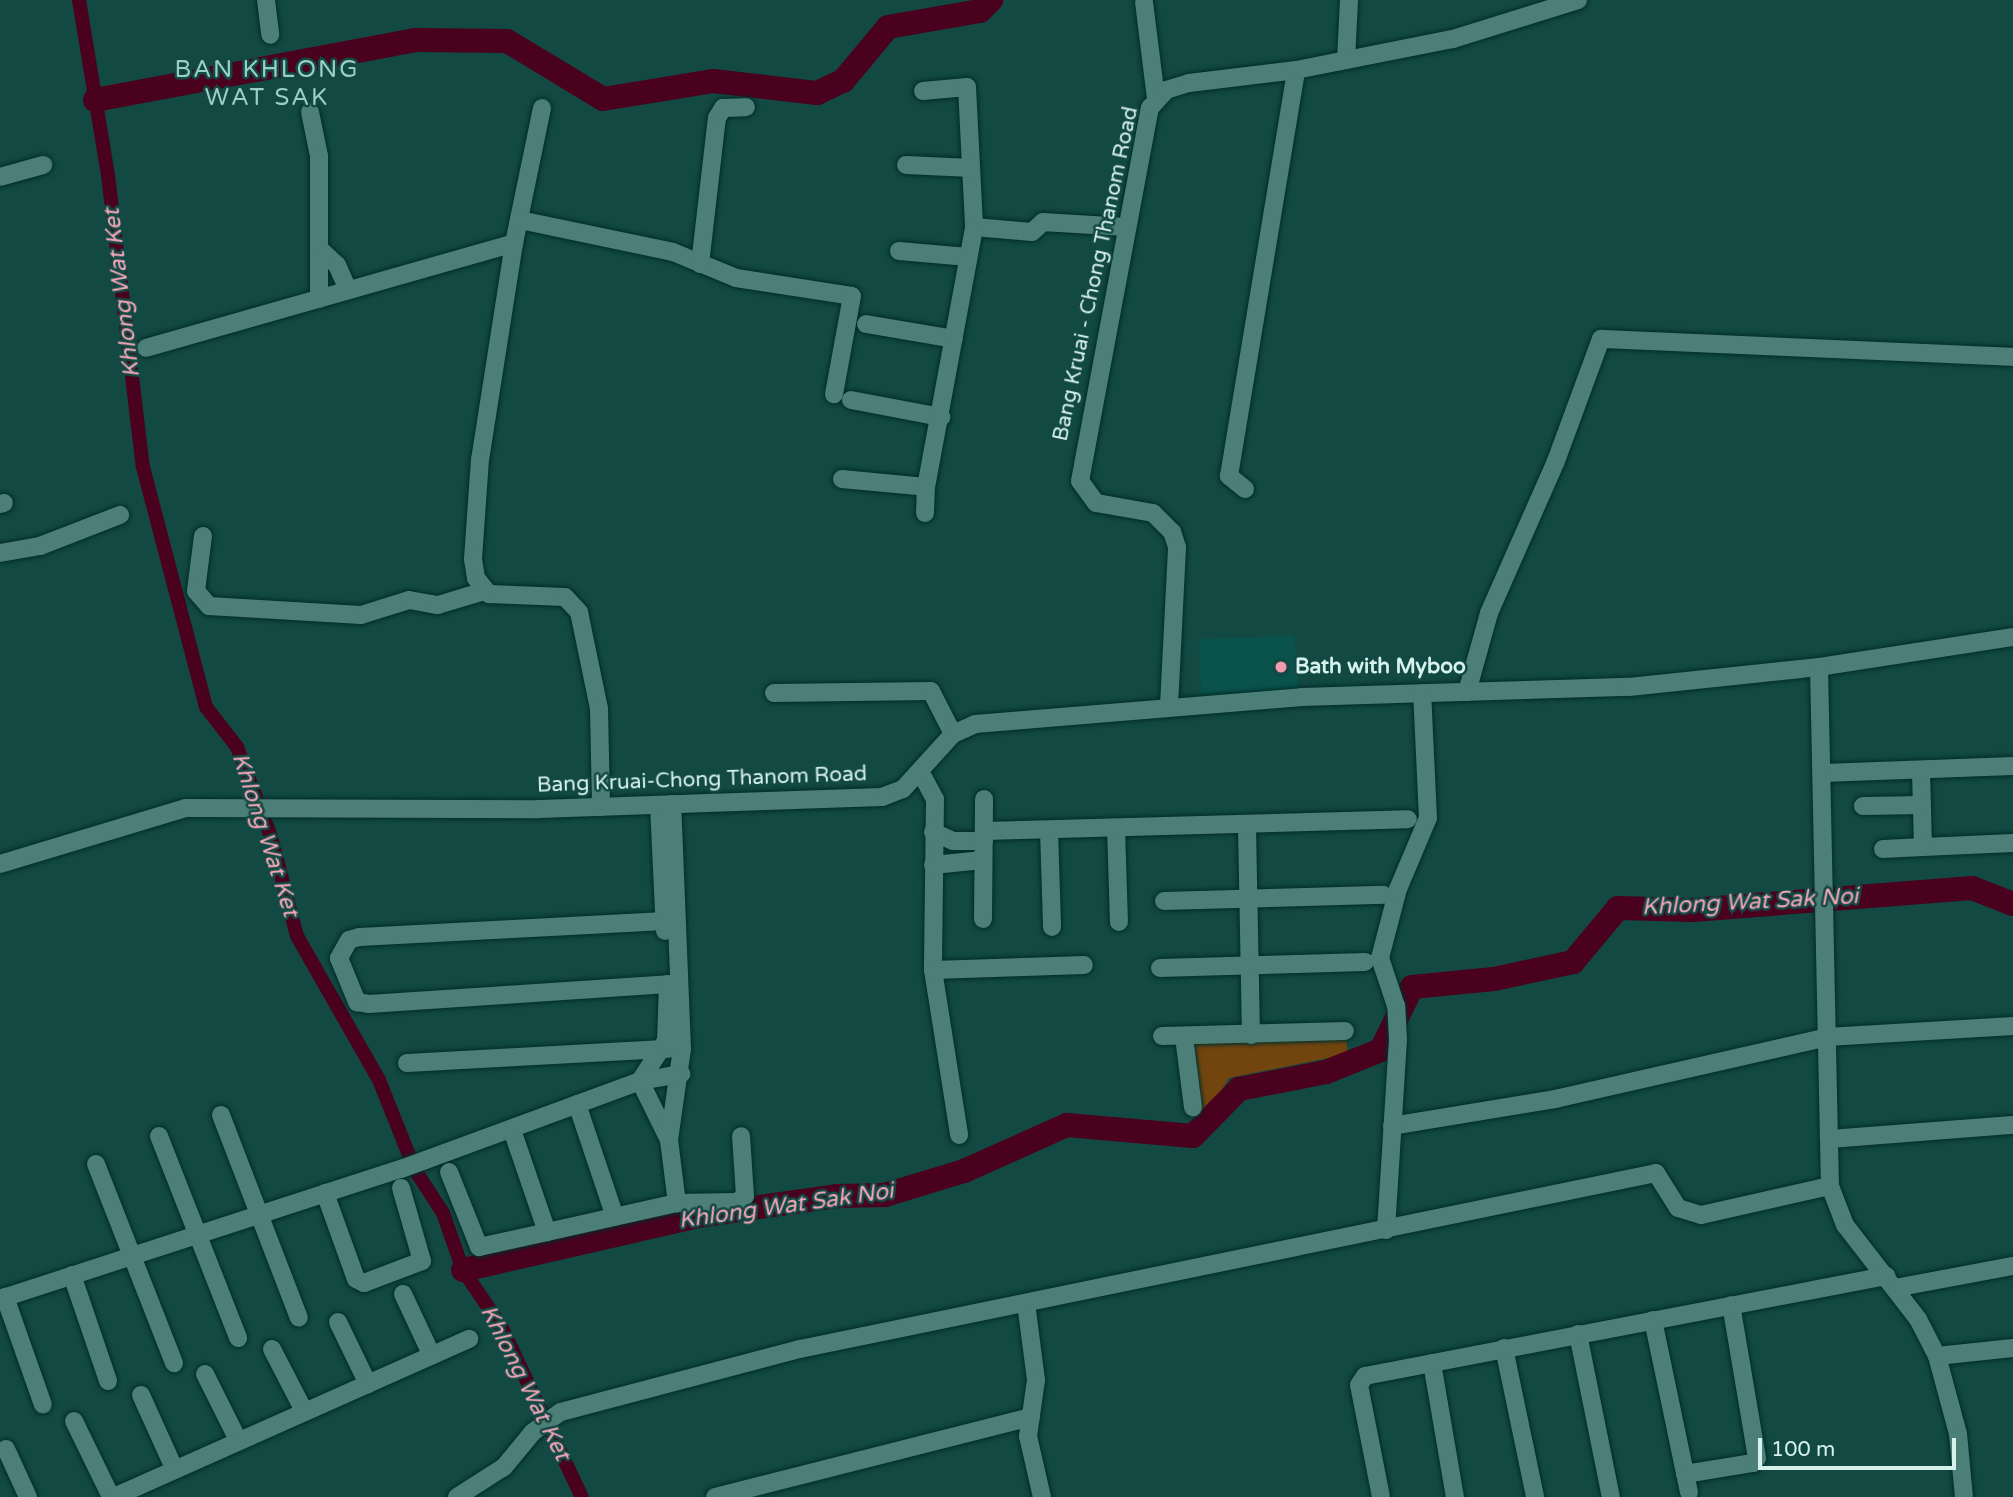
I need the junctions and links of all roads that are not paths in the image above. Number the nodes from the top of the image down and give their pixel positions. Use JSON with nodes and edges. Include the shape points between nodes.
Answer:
{"nodes":[{"id":1,"x":266,"y":0,"type":"edge"},
{"id":2,"x":1349,"y":0,"type":"edge"},
{"id":3,"x":1578,"y":0,"type":"edge"},
{"id":4,"x":1144,"y":2,"type":"dead end"},
{"id":5,"x":270,"y":35,"type":"dead end"},
{"id":6,"x":1346,"y":60,"type":"junction"},
{"id":7,"x":1296,"y":70,"type":"junction"},
{"id":8,"x":923,"y":92,"type":"dead end"},
{"id":9,"x":1156,"y":98,"type":"junction"},
{"id":10,"x":746,"y":107,"type":"dead end"},
{"id":11,"x":542,"y":108,"type":"dead end"},
{"id":12,"x":310,"y":112,"type":"dead end"},
{"id":13,"x":906,"y":165,"type":"dead end"},
{"id":14,"x":43,"y":166,"type":"dead end"},
{"id":15,"x":971,"y":168,"type":"junction"},
{"id":16,"x":0,"y":177,"type":"edge"},
{"id":17,"x":520,"y":220,"type":"junction"},
{"id":18,"x":1126,"y":227,"type":"junction"},
{"id":19,"x":974,"y":228,"type":"junction"},
{"id":20,"x":514,"y":243,"type":"junction"},
{"id":21,"x":898,"y":251,"type":"dead end"},
{"id":22,"x":323,"y":252,"type":"junction"},
{"id":23,"x":968,"y":257,"type":"junction"},
{"id":24,"x":700,"y":264,"type":"junction"},
{"id":25,"x":348,"y":290,"type":"junction"},
{"id":26,"x":319,"y":299,"type":"junction"},
{"id":27,"x":866,"y":324,"type":"dead end"},
{"id":28,"x":954,"y":339,"type":"junction"},
{"id":29,"x":146,"y":348,"type":"dead end"},
{"id":30,"x":2013,"y":357,"type":"edge"},
{"id":31,"x":940,"y":417,"type":"junction"},
{"id":32,"x":842,"y":480,"type":"dead end"},
{"id":33,"x":926,"y":487,"type":"junction"},
{"id":34,"x":1245,"y":489,"type":"dead end"},
{"id":35,"x":925,"y":513,"type":"dead end"},
{"id":36,"x":120,"y":515,"type":"dead end"},
{"id":37,"x":203,"y":536,"type":"dead end"},
{"id":38,"x":0,"y":553,"type":"edge"},
{"id":39,"x":484,"y":591,"type":"junction"},
{"id":40,"x":2013,"y":637,"type":"edge"},
{"id":41,"x":1819,"y":667,"type":"junction"},
{"id":42,"x":1467,"y":692,"type":"junction"},
{"id":43,"x":774,"y":693,"type":"dead end"},
{"id":44,"x":1422,"y":693,"type":"junction"},
{"id":45,"x":1170,"y":706,"type":"junction"},
{"id":46,"x":953,"y":734,"type":"junction"},
{"id":47,"x":2013,"y":766,"type":"edge"},
{"id":48,"x":1921,"y":771,"type":"junction"},
{"id":49,"x":921,"y":773,"type":"junction"},
{"id":50,"x":1823,"y":774,"type":"junction"},
{"id":51,"x":984,"y":799,"type":"dead end"},
{"id":52,"x":666,"y":804,"type":"junction"},
{"id":53,"x":1922,"y":805,"type":"junction"},
{"id":54,"x":1863,"y":806,"type":"dead end"},
{"id":55,"x":601,"y":807,"type":"junction"},
{"id":56,"x":1409,"y":819,"type":"dead end"},
{"id":57,"x":1247,"y":827,"type":"junction"},
{"id":58,"x":1116,"y":828,"type":"junction"},
{"id":59,"x":1049,"y":830,"type":"junction"},
{"id":60,"x":933,"y":832,"type":"junction"},
{"id":61,"x":953,"y":841,"type":"junction"},
{"id":62,"x":2013,"y":843,"type":"edge"},
{"id":63,"x":984,"y":844,"type":"junction"},
{"id":64,"x":1923,"y":847,"type":"junction"},
{"id":65,"x":1883,"y":849,"type":"dead end"},
{"id":66,"x":953,"y":860,"type":"junction"},
{"id":67,"x":0,"y":864,"type":"edge"},
{"id":68,"x":933,"y":865,"type":"junction"},
{"id":69,"x":1384,"y":895,"type":"dead end"},
{"id":70,"x":1248,"y":899,"type":"junction"},
{"id":71,"x":1164,"y":901,"type":"dead end"},
{"id":72,"x":668,"y":913,"type":"junction"},
{"id":73,"x":983,"y":919,"type":"dead end"},
{"id":74,"x":1119,"y":922,"type":"dead end"},
{"id":75,"x":1052,"y":928,"type":"dead end"},
{"id":76,"x":1365,"y":962,"type":"dead end"},
{"id":77,"x":1084,"y":965,"type":"dead end"},
{"id":78,"x":1249,"y":965,"type":"junction"},
{"id":79,"x":1160,"y":968,"type":"dead end"},
{"id":80,"x":933,"y":970,"type":"junction"},
{"id":81,"x":672,"y":978,"type":"junction"},
{"id":82,"x":2013,"y":1026,"type":"edge"},
{"id":83,"x":1345,"y":1031,"type":"dead end"},
{"id":84,"x":1162,"y":1035,"type":"dead end"},
{"id":85,"x":1251,"y":1035,"type":"junction"},
{"id":86,"x":1184,"y":1037,"type":"junction"},
{"id":87,"x":1827,"y":1037,"type":"junction"},
{"id":88,"x":663,"y":1048,"type":"junction"},
{"id":89,"x":682,"y":1049,"type":"junction"},
{"id":90,"x":407,"y":1063,"type":"dead end"},
{"id":91,"x":681,"y":1074,"type":"junction"},
{"id":92,"x":640,"y":1081,"type":"junction"},
{"id":93,"x":577,"y":1104,"type":"junction"},
{"id":94,"x":1193,"y":1107,"type":"dead end"},
{"id":95,"x":221,"y":1115,"type":"dead end"},
{"id":96,"x":2013,"y":1125,"type":"edge"},
{"id":97,"x":1392,"y":1126,"type":"junction"},
{"id":98,"x":512,"y":1130,"type":"junction"},
{"id":99,"x":959,"y":1135,"type":"dead end"},
{"id":100,"x":159,"y":1136,"type":"dead end"},
{"id":101,"x":741,"y":1136,"type":"dead end"},
{"id":102,"x":1829,"y":1139,"type":"junction"},
{"id":103,"x":669,"y":1140,"type":"junction"},
{"id":104,"x":96,"y":1164,"type":"dead end"},
{"id":105,"x":449,"y":1172,"type":"dead end"},
{"id":106,"x":1830,"y":1186,"type":"junction"},
{"id":107,"x":401,"y":1188,"type":"dead end"},
{"id":108,"x":325,"y":1193,"type":"junction"},
{"id":109,"x":677,"y":1203,"type":"junction"},
{"id":110,"x":260,"y":1215,"type":"junction"},
{"id":111,"x":615,"y":1217,"type":"junction"},
{"id":112,"x":1386,"y":1230,"type":"junction"},
{"id":113,"x":547,"y":1232,"type":"junction"},
{"id":114,"x":200,"y":1235,"type":"junction"},
{"id":115,"x":130,"y":1257,"type":"junction"},
{"id":116,"x":2013,"y":1266,"type":"edge"},
{"id":117,"x":72,"y":1275,"type":"junction"},
{"id":118,"x":1890,"y":1282,"type":"junction"},
{"id":119,"x":403,"y":1294,"type":"dead end"},
{"id":120,"x":2,"y":1298,"type":"edge"},
{"id":121,"x":1026,"y":1303,"type":"junction"},
{"id":122,"x":1731,"y":1305,"type":"junction"},
{"id":123,"x":299,"y":1318,"type":"dead end"},
{"id":124,"x":1653,"y":1320,"type":"junction"},
{"id":125,"x":338,"y":1322,"type":"dead end"},
{"id":126,"x":1578,"y":1334,"type":"junction"},
{"id":127,"x":238,"y":1338,"type":"dead end"},
{"id":128,"x":469,"y":1339,"type":"dead end"},
{"id":129,"x":1504,"y":1348,"type":"junction"},
{"id":130,"x":2013,"y":1348,"type":"edge"},
{"id":131,"x":272,"y":1349,"type":"dead end"},
{"id":132,"x":432,"y":1356,"type":"junction"},
{"id":133,"x":1937,"y":1356,"type":"junction"},
{"id":134,"x":174,"y":1363,"type":"dead end"},
{"id":135,"x":1432,"y":1363,"type":"junction"},
{"id":136,"x":205,"y":1374,"type":"dead end"},
{"id":137,"x":108,"y":1381,"type":"dead end"},
{"id":138,"x":368,"y":1384,"type":"junction"},
{"id":139,"x":141,"y":1395,"type":"dead end"},
{"id":140,"x":43,"y":1405,"type":"dead end"},
{"id":141,"x":304,"y":1411,"type":"junction"},
{"id":142,"x":1031,"y":1418,"type":"junction"},
{"id":143,"x":74,"y":1421,"type":"dead end"},
{"id":144,"x":238,"y":1440,"type":"junction"},
{"id":145,"x":6,"y":1449,"type":"dead end"},
{"id":146,"x":174,"y":1468,"type":"junction"},
{"id":147,"x":28,"y":1497,"type":"edge"},
{"id":148,"x":112,"y":1497,"type":"edge"},
{"id":149,"x":457,"y":1497,"type":"edge"},
{"id":150,"x":715,"y":1497,"type":"edge"},
{"id":151,"x":1042,"y":1497,"type":"edge"},
{"id":152,"x":1381,"y":1497,"type":"edge"},
{"id":153,"x":1455,"y":1497,"type":"edge"},
{"id":154,"x":1535,"y":1497,"type":"edge"},
{"id":155,"x":1611,"y":1497,"type":"edge"},
{"id":156,"x":1964,"y":1497,"type":"edge"}],
"edges":[{"from":1,"to":5,"type":"street"},
{"from":2,"to":6,"type":"street"},
{"from":3,"to":6,"type":"street","name":"Bang Kruai - Chong Thanom Road","via":[[1500,29]]},
{"from":4,"to":9,"type":"street"},
{"from":6,"to":7,"type":"street","name":"Bang Kruai - Chong Thanom Road"},
{"from":7,"to":9,"type":"street","name":"Bang Kruai - Chong Thanom Road","via":[[1189,83]]},
{"from":7,"to":34,"type":"street","via":[[1229,476]]},
{"from":8,"to":15,"type":"street","via":[[967,87]]},
{"from":9,"to":18,"type":"street","name":"Bang Kruai - Chong Thanom Road"},
{"from":10,"to":24,"type":"street","via":[[723,108],[718,118]]},
{"from":11,"to":17,"type":"street"},
{"from":12,"to":22,"type":"street","via":[[318,156]]},
{"from":13,"to":15,"type":"street"},
{"from":14,"to":16,"type":"street"},
{"from":15,"to":19,"type":"street"},
{"from":17,"to":20,"type":"street"},
{"from":17,"to":24,"type":"street","via":[[673,252]]},
{"from":18,"to":19,"type":"street","via":[[1043,222],[1032,232]]},
{"from":18,"to":45,"type":"street","name":"Bang Kruai - Chong Thanom Road","via":[[1080,481],[1096,503],[1153,513],[1172,532],[1177,547]]},
{"from":19,"to":23,"type":"street"},
{"from":20,"to":25,"type":"street"},
{"from":20,"to":39,"type":"street","via":[[477,485],[473,559]]},
{"from":21,"to":23,"type":"street"},
{"from":22,"to":25,"type":"street","via":[[337,265]]},
{"from":22,"to":26,"type":"street"},
{"from":23,"to":28,"type":"street"},
{"from":24,"to":31,"type":"street","via":[[736,278],[852,296],[843,397]]},
{"from":25,"to":26,"type":"street"},
{"from":26,"to":29,"type":"street"},
{"from":27,"to":28,"type":"street"},
{"from":28,"to":31,"type":"street"},
{"from":30,"to":42,"type":"street","via":[[1601,339],[1546,486],[1485,625]]},
{"from":31,"to":33,"type":"street"},
{"from":32,"to":33,"type":"street"},
{"from":33,"to":35,"type":"street"},
{"from":36,"to":38,"type":"street","via":[[40,546]]},
{"from":37,"to":39,"type":"street","via":[[195,591],[208,606],[361,615],[409,600],[438,605]]},
{"from":39,"to":55,"type":"street","via":[[565,597],[579,612],[599,709]]},
{"from":40,"to":41,"type":"street"},
{"from":41,"to":42,"type":"street","via":[[1629,687]]},
{"from":41,"to":50,"type":"street"},
{"from":42,"to":44,"type":"street"},
{"from":43,"to":46,"type":"street","via":[[931,691]]},
{"from":44,"to":45,"type":"street"},
{"from":44,"to":97,"type":"street","via":[[1427,818],[1398,889],[1380,958],[1396,1006]]},
{"from":45,"to":46,"type":"street","via":[[975,724]]},
{"from":46,"to":49,"type":"street","name":"Bang Kruai-Chong Thanom Road"},
{"from":47,"to":48,"type":"street"},
{"from":48,"to":50,"type":"street"},
{"from":48,"to":53,"type":"street"},
{"from":49,"to":52,"type":"street","name":"Bang Kruai-Chong Thanom Road","via":[[903,789],[883,797]]},
{"from":49,"to":60,"type":"street","via":[[934,792]]},
{"from":50,"to":87,"type":"street"},
{"from":51,"to":63,"type":"street"},
{"from":52,"to":55,"type":"street","name":"Bang Kruai-Chong Thanom Road"},
{"from":52,"to":72,"type":"street"},
{"from":53,"to":54,"type":"street"},
{"from":53,"to":64,"type":"street"},
{"from":55,"to":67,"type":"street","name":"Bang Kruai-Chong Thanom Road","via":[[288,812],[186,808]]},
{"from":56,"to":57,"type":"street"},
{"from":57,"to":58,"type":"street"},
{"from":57,"to":70,"type":"street"},
{"from":58,"to":59,"type":"street"},
{"from":58,"to":74,"type":"street"},
{"from":59,"to":63,"type":"street"},
{"from":59,"to":75,"type":"street"},
{"from":60,"to":61,"type":"street"},
{"from":60,"to":68,"type":"street"},
{"from":61,"to":63,"type":"street"},
{"from":61,"to":66,"type":"street"},
{"from":62,"to":64,"type":"street"},
{"from":63,"to":66,"type":"street"},
{"from":63,"to":73,"type":"street"},
{"from":64,"to":65,"type":"street"},
{"from":66,"to":68,"type":"street"},
{"from":68,"to":80,"type":"street"},
{"from":69,"to":70,"type":"street"},
{"from":70,"to":71,"type":"street"},
{"from":70,"to":78,"type":"street"},
{"from":72,"to":81,"type":"street"},
{"from":72,"to":81,"type":"street","via":[[359,937],[349,940],[339,958],[357,1002],[369,1004]]},
{"from":76,"to":78,"type":"street"},
{"from":77,"to":80,"type":"street"},
{"from":78,"to":79,"type":"street"},
{"from":78,"to":85,"type":"street"},
{"from":80,"to":99,"type":"street"},
{"from":81,"to":88,"type":"street"},
{"from":81,"to":89,"type":"street"},
{"from":82,"to":87,"type":"street"},
{"from":83,"to":85,"type":"street"},
{"from":84,"to":86,"type":"street"},
{"from":85,"to":86,"type":"street"},
{"from":86,"to":94,"type":"street"},
{"from":87,"to":97,"type":"street","via":[[1543,1101]]},
{"from":87,"to":102,"type":"street"},
{"from":88,"to":89,"type":"street"},
{"from":88,"to":90,"type":"street"},
{"from":88,"to":92,"type":"street"},
{"from":89,"to":91,"type":"street"},
{"from":91,"to":92,"type":"street"},
{"from":91,"to":103,"type":"street"},
{"from":92,"to":93,"type":"street"},
{"from":92,"to":103,"type":"street"},
{"from":93,"to":98,"type":"street"},
{"from":93,"to":111,"type":"street"},
{"from":95,"to":110,"type":"street"},
{"from":96,"to":102,"type":"street"},
{"from":97,"to":112,"type":"street"},
{"from":98,"to":108,"type":"street"},
{"from":98,"to":113,"type":"street"},
{"from":100,"to":114,"type":"street"},
{"from":101,"to":109,"type":"street","via":[[745,1196],[737,1202]]},
{"from":102,"to":106,"type":"street"},
{"from":103,"to":109,"type":"street"},
{"from":104,"to":115,"type":"street"},
{"from":105,"to":113,"type":"street","via":[[479,1247]]},
{"from":106,"to":112,"type":"street","via":[[1701,1214],[1678,1208],[1656,1173]]},
{"from":106,"to":118,"type":"street","via":[[1844,1225]]},
{"from":107,"to":108,"type":"street","via":[[422,1261],[364,1283],[356,1279]]},
{"from":108,"to":110,"type":"street"},
{"from":109,"to":111,"type":"street"},
{"from":110,"to":114,"type":"street"},
{"from":110,"to":123,"type":"street"},
{"from":111,"to":113,"type":"street"},
{"from":112,"to":121,"type":"street"},
{"from":114,"to":115,"type":"street"},
{"from":114,"to":127,"type":"street"},
{"from":115,"to":117,"type":"street"},
{"from":115,"to":134,"type":"street"},
{"from":116,"to":118,"type":"street"},
{"from":117,"to":120,"type":"street"},
{"from":117,"to":137,"type":"street"},
{"from":118,"to":122,"type":"street"},
{"from":118,"to":133,"type":"street"},
{"from":119,"to":132,"type":"street"},
{"from":120,"to":140,"type":"street"},
{"from":121,"to":142,"type":"street","via":[[1036,1380]]},
{"from":121,"to":149,"type":"street","via":[[800,1349],[561,1412],[533,1432],[504,1467]]},
{"from":122,"to":124,"type":"street"},
{"from":122,"to":124,"type":"street","via":[[1757,1458],[1687,1483]]},
{"from":124,"to":126,"type":"street"},
{"from":125,"to":138,"type":"street"},
{"from":126,"to":129,"type":"street"},
{"from":126,"to":155,"type":"street"},
{"from":128,"to":132,"type":"street"},
{"from":129,"to":135,"type":"street"},
{"from":129,"to":154,"type":"street"},
{"from":130,"to":133,"type":"street"},
{"from":131,"to":141,"type":"street"},
{"from":132,"to":138,"type":"street"},
{"from":133,"to":156,"type":"street","via":[[1958,1434]]},
{"from":135,"to":152,"type":"street","via":[[1361,1381]]},
{"from":135,"to":153,"type":"street"},
{"from":136,"to":144,"type":"street"},
{"from":138,"to":141,"type":"street"},
{"from":139,"to":146,"type":"street"},
{"from":141,"to":144,"type":"street"},
{"from":142,"to":150,"type":"street"},
{"from":142,"to":151,"type":"street","via":[[1027,1436]]},
{"from":143,"to":148,"type":"street"},
{"from":144,"to":146,"type":"street"},
{"from":145,"to":147,"type":"street"},
{"from":146,"to":148,"type":"street"}]}
